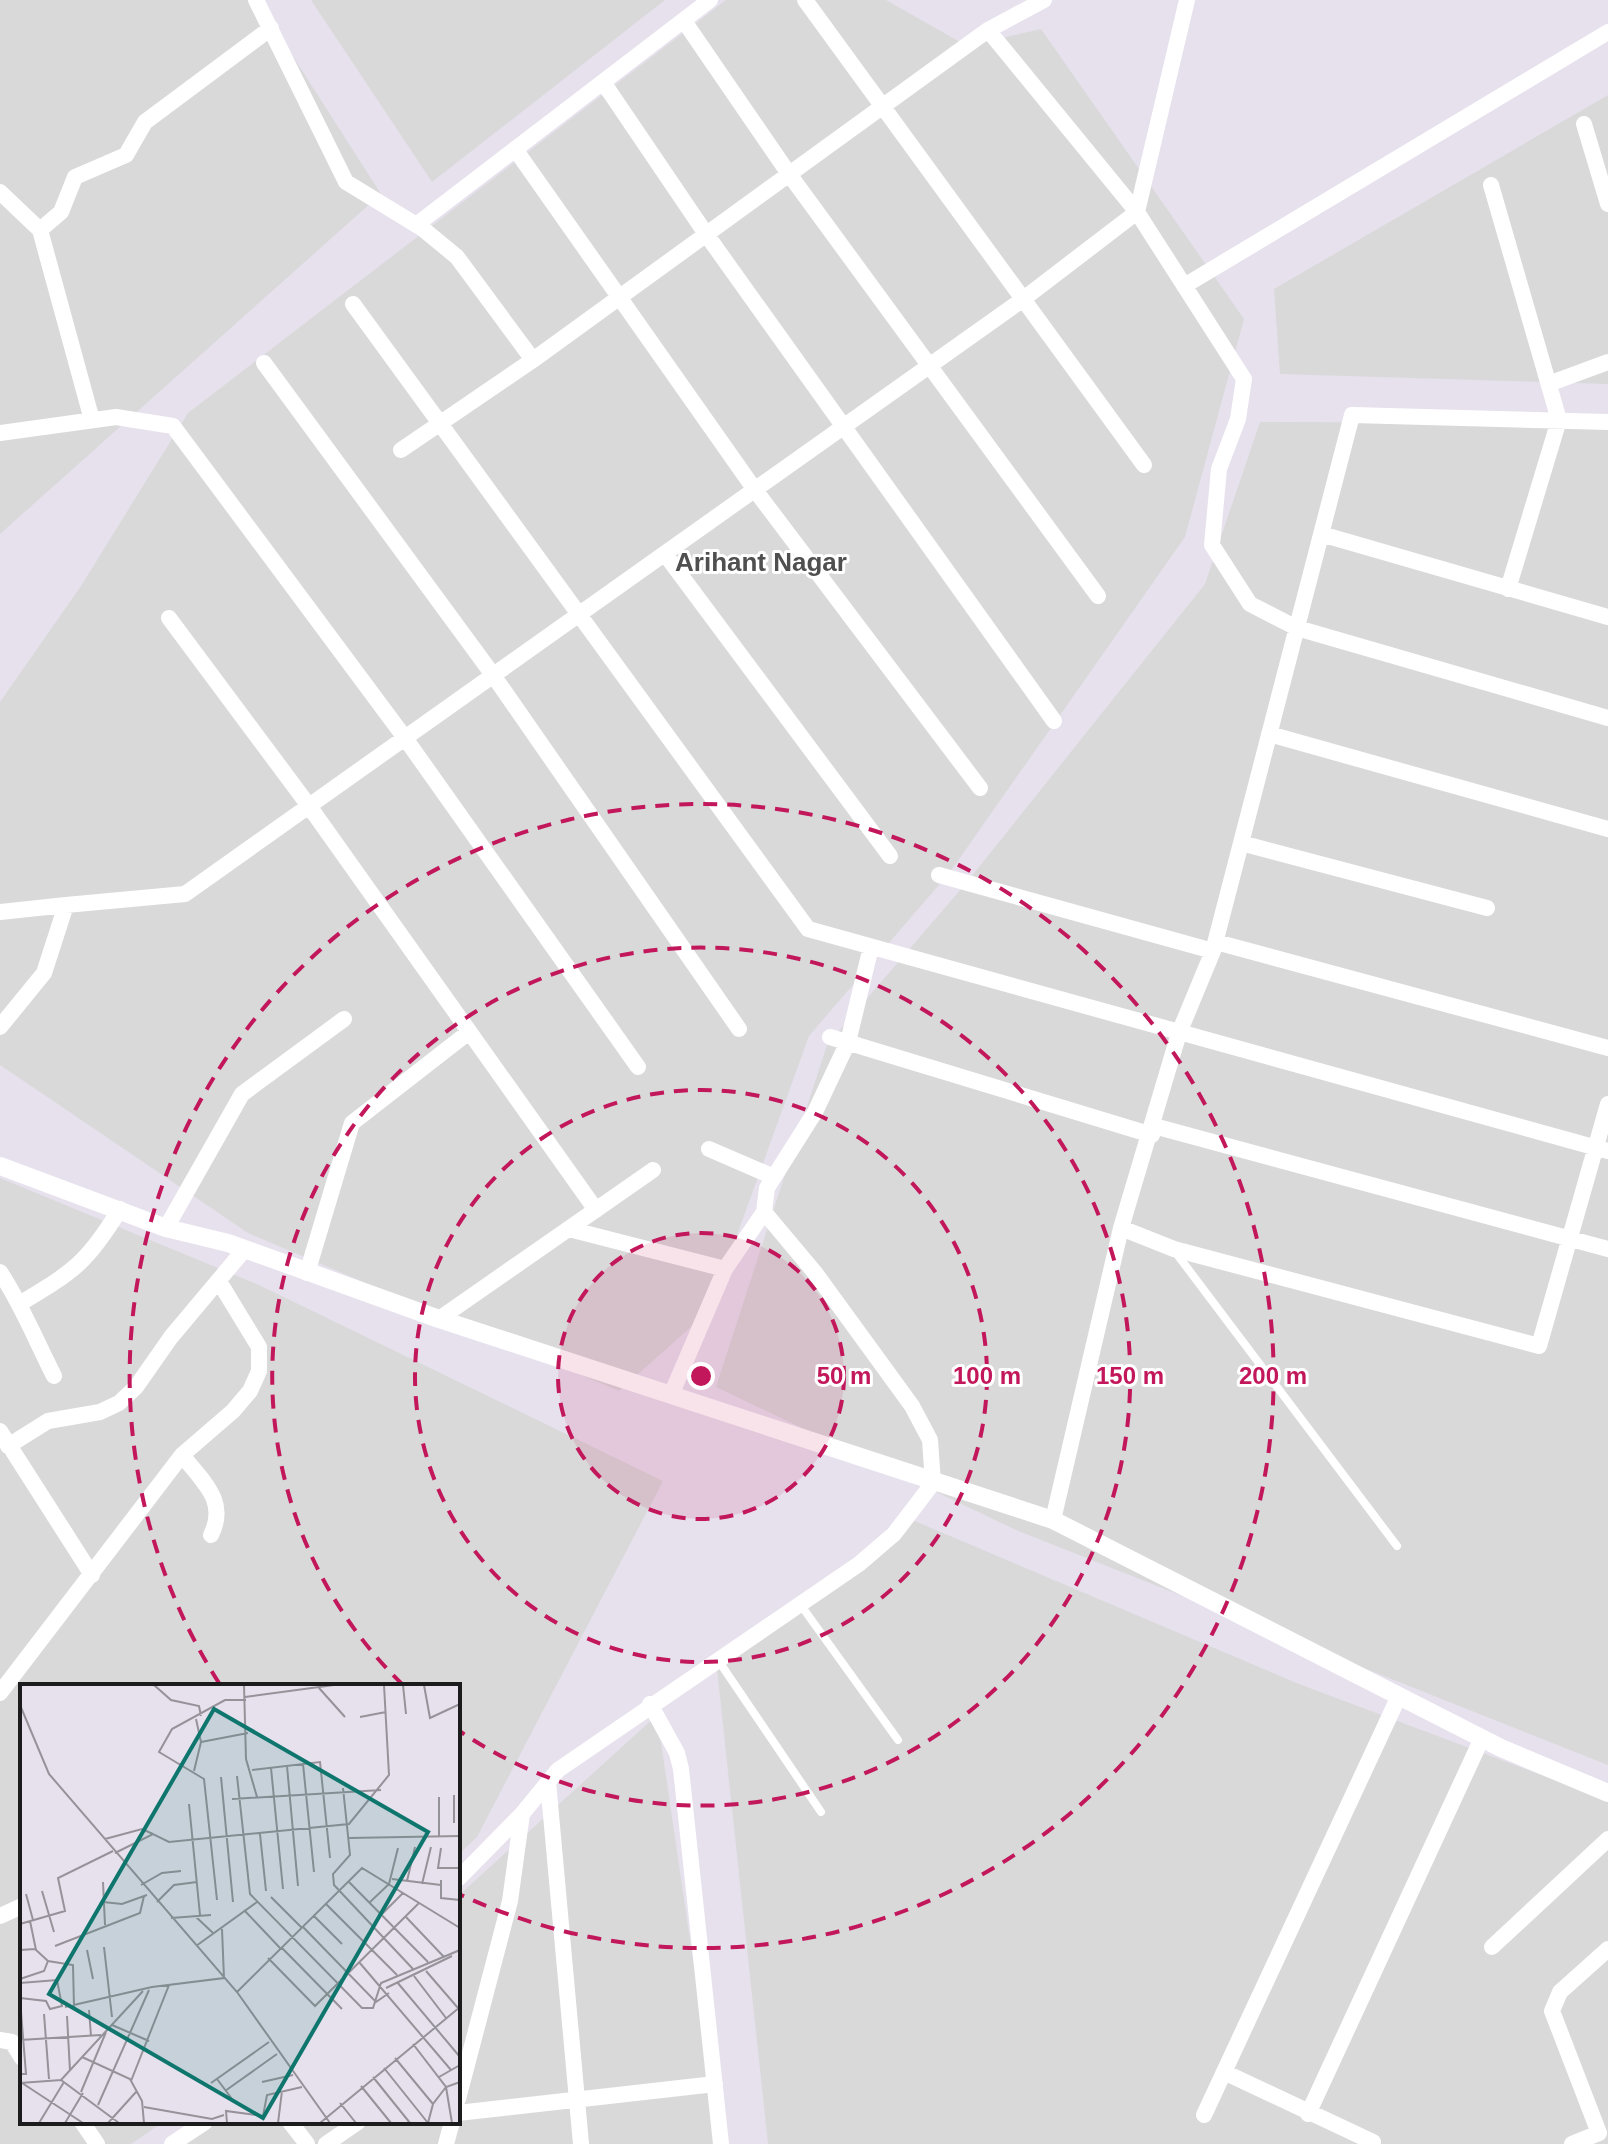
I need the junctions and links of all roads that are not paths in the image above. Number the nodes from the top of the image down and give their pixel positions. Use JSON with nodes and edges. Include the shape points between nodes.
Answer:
{"nodes":[{"id":1,"x":256,"y":0,"type":"edge"},
{"id":2,"x":710,"y":0,"type":"edge"},
{"id":3,"x":805,"y":0,"type":"edge"},
{"id":4,"x":1044,"y":0,"type":"edge"},
{"id":5,"x":1187,"y":0,"type":"edge"},
{"id":6,"x":684,"y":21,"type":"junction"},
{"id":7,"x":271,"y":28,"type":"junction"},
{"id":8,"x":988,"y":30,"type":"junction"},
{"id":9,"x":1608,"y":32,"type":"edge"},
{"id":10,"x":603,"y":82,"type":"junction"},
{"id":11,"x":882,"y":107,"type":"junction"},
{"id":12,"x":1584,"y":124,"type":"dead end"},
{"id":13,"x":515,"y":149,"type":"junction"},
{"id":14,"x":789,"y":174,"type":"junction"},
{"id":15,"x":1491,"y":185,"type":"dead end"},
{"id":16,"x":0,"y":192,"type":"edge"},
{"id":17,"x":1608,"y":204,"type":"edge"},
{"id":18,"x":1137,"y":212,"type":"junction"},
{"id":19,"x":416,"y":225,"type":"junction"},
{"id":20,"x":40,"y":230,"type":"junction"},
{"id":21,"x":706,"y":234,"type":"junction"},
{"id":22,"x":1184,"y":286,"type":"junction"},
{"id":23,"x":618,"y":298,"type":"junction"},
{"id":24,"x":1022,"y":300,"type":"junction"},
{"id":25,"x":353,"y":304,"type":"dead end"},
{"id":26,"x":533,"y":360,"type":"junction"},
{"id":27,"x":1608,"y":362,"type":"edge"},
{"id":28,"x":264,"y":363,"type":"dead end"},
{"id":29,"x":931,"y":365,"type":"junction"},
{"id":30,"x":1551,"y":383,"type":"junction"},
{"id":31,"x":92,"y":420,"type":"junction"},
{"id":32,"x":1559,"y":420,"type":"junction"},
{"id":33,"x":1608,"y":422,"type":"edge"},
{"id":34,"x":441,"y":423,"type":"junction"},
{"id":35,"x":843,"y":428,"type":"junction"},
{"id":36,"x":0,"y":433,"type":"edge"},
{"id":37,"x":401,"y":450,"type":"dead end"},
{"id":38,"x":1144,"y":465,"type":"dead end"},
{"id":39,"x":755,"y":490,"type":"junction"},
{"id":40,"x":1321,"y":534,"type":"junction"},
{"id":41,"x":665,"y":554,"type":"junction"},
{"id":42,"x":1508,"y":589,"type":"junction"},
{"id":43,"x":1098,"y":596,"type":"dead end"},
{"id":44,"x":579,"y":614,"type":"junction"},
{"id":45,"x":1608,"y":617,"type":"edge"},
{"id":46,"x":169,"y":618,"type":"dead end"},
{"id":47,"x":1297,"y":628,"type":"junction"},
{"id":48,"x":493,"y":675,"type":"junction"},
{"id":49,"x":1608,"y":718,"type":"edge"},
{"id":50,"x":1054,"y":721,"type":"dead end"},
{"id":51,"x":1269,"y":734,"type":"junction"},
{"id":52,"x":405,"y":738,"type":"junction"},
{"id":53,"x":980,"y":788,"type":"dead end"},
{"id":54,"x":309,"y":806,"type":"junction"},
{"id":55,"x":1608,"y":829,"type":"edge"},
{"id":56,"x":1241,"y":843,"type":"junction"},
{"id":57,"x":890,"y":856,"type":"dead end"},
{"id":58,"x":939,"y":875,"type":"dead end"},
{"id":59,"x":66,"y":905,"type":"junction"},
{"id":60,"x":1487,"y":908,"type":"dead end"},
{"id":61,"x":0,"y":912,"type":"edge"},
{"id":62,"x":871,"y":947,"type":"junction"},
{"id":63,"x":1214,"y":947,"type":"junction"},
{"id":64,"x":344,"y":1019,"type":"dead end"},
{"id":65,"x":0,"y":1027,"type":"edge"},
{"id":66,"x":739,"y":1029,"type":"dead end"},
{"id":67,"x":469,"y":1032,"type":"junction"},
{"id":68,"x":1179,"y":1033,"type":"junction"},
{"id":69,"x":830,"y":1037,"type":"dead end"},
{"id":70,"x":848,"y":1042,"type":"junction"},
{"id":71,"x":1608,"y":1048,"type":"edge"},
{"id":72,"x":638,"y":1067,"type":"dead end"},
{"id":73,"x":1608,"y":1104,"type":"edge"},
{"id":74,"x":1153,"y":1130,"type":"junction"},
{"id":75,"x":709,"y":1149,"type":"dead end"},
{"id":76,"x":1602,"y":1150,"type":"edge"},
{"id":77,"x":0,"y":1166,"type":"edge"},
{"id":78,"x":653,"y":1170,"type":"dead end"},
{"id":79,"x":774,"y":1177,"type":"junction"},
{"id":80,"x":120,"y":1209,"type":"junction"},
{"id":81,"x":596,"y":1210,"type":"junction"},
{"id":82,"x":764,"y":1212,"type":"junction"},
{"id":83,"x":166,"y":1228,"type":"junction"},
{"id":84,"x":1121,"y":1228,"type":"junction"},
{"id":85,"x":569,"y":1229,"type":"junction"},
{"id":86,"x":1573,"y":1239,"type":"junction"},
{"id":87,"x":1174,"y":1249,"type":"junction"},
{"id":88,"x":1608,"y":1249,"type":"edge"},
{"id":89,"x":244,"y":1250,"type":"junction"},
{"id":90,"x":725,"y":1269,"type":"junction"},
{"id":91,"x":0,"y":1272,"type":"edge"},
{"id":92,"x":307,"y":1273,"type":"junction"},
{"id":93,"x":220,"y":1283,"type":"junction"},
{"id":94,"x":21,"y":1303,"type":"junction"},
{"id":95,"x":439,"y":1319,"type":"junction"},
{"id":96,"x":54,"y":1376,"type":"dead end"},
{"id":97,"x":671,"y":1395,"type":"junction"},
{"id":98,"x":4,"y":1438,"type":"edge"},
{"id":99,"x":182,"y":1455,"type":"junction"},
{"id":100,"x":933,"y":1483,"type":"junction"},
{"id":101,"x":1053,"y":1520,"type":"junction"},
{"id":102,"x":211,"y":1535,"type":"dead end"},
{"id":103,"x":1397,"y":1546,"type":"dead end"},
{"id":104,"x":92,"y":1575,"type":"junction"},
{"id":105,"x":799,"y":1604,"type":"junction"},
{"id":106,"x":717,"y":1659,"type":"junction"},
{"id":107,"x":0,"y":1693,"type":"edge"},
{"id":108,"x":1399,"y":1696,"type":"junction"},
{"id":109,"x":650,"y":1704,"type":"junction"},
{"id":110,"x":1482,"y":1738,"type":"junction"},
{"id":111,"x":898,"y":1740,"type":"dead end"},
{"id":112,"x":548,"y":1782,"type":"junction"},
{"id":113,"x":1608,"y":1793,"type":"edge"},
{"id":114,"x":821,"y":1812,"type":"dead end"},
{"id":115,"x":522,"y":1814,"type":"junction"},
{"id":116,"x":1608,"y":1839,"type":"edge"},
{"id":117,"x":460,"y":1877,"type":"edge"},
{"id":118,"x":20,"y":1907,"type":"edge"},
{"id":119,"x":0,"y":1916,"type":"edge"},
{"id":120,"x":1492,"y":1947,"type":"dead end"},
{"id":121,"x":1608,"y":1949,"type":"edge"},
{"id":122,"x":0,"y":2040,"type":"edge"},
{"id":123,"x":473,"y":2041,"type":"junction"},
{"id":124,"x":460,"y":2050,"type":"edge"},
{"id":125,"x":20,"y":2055,"type":"edge"},
{"id":126,"x":1226,"y":2073,"type":"junction"},
{"id":127,"x":715,"y":2084,"type":"junction"},
{"id":128,"x":460,"y":2091,"type":"edge"},
{"id":129,"x":576,"y":2102,"type":"junction"},
{"id":130,"x":460,"y":2113,"type":"edge"},
{"id":131,"x":1308,"y":2114,"type":"junction"},
{"id":132,"x":1204,"y":2115,"type":"dead end"},
{"id":133,"x":83,"y":2124,"type":"edge"},
{"id":134,"x":292,"y":2124,"type":"edge"},
{"id":135,"x":355,"y":2124,"type":"edge"},
{"id":136,"x":451,"y":2124,"type":"edge"},
{"id":137,"x":183,"y":2128,"type":"edge"},
{"id":138,"x":1604,"y":2135,"type":"edge"},
{"id":139,"x":1373,"y":2142,"type":"edge"},
{"id":140,"x":97,"y":2144,"type":"edge"},
{"id":141,"x":172,"y":2144,"type":"edge"},
{"id":142,"x":307,"y":2144,"type":"edge"},
{"id":143,"x":326,"y":2144,"type":"edge"},
{"id":144,"x":446,"y":2144,"type":"edge"},
{"id":145,"x":581,"y":2144,"type":"edge"},
{"id":146,"x":721,"y":2144,"type":"edge"},
{"id":147,"x":1572,"y":2144,"type":"edge"}],
"edges":[{"from":1,"to":7,"type":"street"},
{"from":2,"to":6,"type":"street"},
{"from":3,"to":11,"type":"street"},
{"from":4,"to":8,"type":"street"},
{"from":5,"to":18,"type":"street"},
{"from":6,"to":10,"type":"street"},
{"from":6,"to":14,"type":"street"},
{"from":7,"to":19,"type":"street","via":[[346,182]]},
{"from":7,"to":20,"type":"street","via":[[145,122],[126,155],[75,177],[61,212]]},
{"from":8,"to":11,"type":"street"},
{"from":8,"to":18,"type":"street"},
{"from":9,"to":22,"type":"street"},
{"from":10,"to":13,"type":"street"},
{"from":10,"to":21,"type":"street"},
{"from":11,"to":14,"type":"street"},
{"from":11,"to":24,"type":"street"},
{"from":12,"to":17,"type":"street"},
{"from":13,"to":19,"type":"street"},
{"from":13,"to":23,"type":"street"},
{"from":14,"to":21,"type":"street"},
{"from":14,"to":29,"type":"street"},
{"from":15,"to":30,"type":"street"},
{"from":16,"to":20,"type":"street"},
{"from":18,"to":22,"type":"street"},
{"from":18,"to":24,"type":"street"},
{"from":19,"to":26,"type":"street","via":[[457,257]]},
{"from":20,"to":31,"type":"street"},
{"from":21,"to":23,"type":"street"},
{"from":21,"to":35,"type":"street"},
{"from":22,"to":47,"type":"street","via":[[1244,379],[1238,419],[1219,469],[1212,545],[1250,604]]},
{"from":23,"to":26,"type":"street"},
{"from":23,"to":39,"type":"street"},
{"from":24,"to":29,"type":"street"},
{"from":24,"to":38,"type":"street"},
{"from":25,"to":34,"type":"street"},
{"from":26,"to":34,"type":"street"},
{"from":27,"to":30,"type":"street"},
{"from":28,"to":48,"type":"street"},
{"from":29,"to":35,"type":"street"},
{"from":29,"to":43,"type":"street"},
{"from":30,"to":32,"type":"street"},
{"from":31,"to":36,"type":"street"},
{"from":31,"to":52,"type":"street","via":[[116,417],[173,426]]},
{"from":32,"to":33,"type":"street"},
{"from":32,"to":40,"type":"street","via":[[1352,415]]},
{"from":32,"to":42,"type":"street"},
{"from":34,"to":37,"type":"street"},
{"from":34,"to":44,"type":"street"},
{"from":35,"to":39,"type":"street"},
{"from":35,"to":50,"type":"street"},
{"from":39,"to":41,"type":"street"},
{"from":39,"to":53,"type":"street"},
{"from":40,"to":42,"type":"street"},
{"from":40,"to":47,"type":"street"},
{"from":41,"to":44,"type":"street"},
{"from":41,"to":57,"type":"street"},
{"from":42,"to":45,"type":"street"},
{"from":44,"to":48,"type":"street"},
{"from":44,"to":62,"type":"street","via":[[808,929]]},
{"from":46,"to":54,"type":"street"},
{"from":47,"to":49,"type":"street"},
{"from":47,"to":51,"type":"street"},
{"from":48,"to":52,"type":"street"},
{"from":48,"to":66,"type":"street"},
{"from":51,"to":55,"type":"street"},
{"from":51,"to":56,"type":"street"},
{"from":52,"to":54,"type":"street"},
{"from":52,"to":72,"type":"street"},
{"from":54,"to":59,"type":"street","via":[[185,894]]},
{"from":54,"to":67,"type":"street"},
{"from":56,"to":60,"type":"street"},
{"from":56,"to":63,"type":"street"},
{"from":58,"to":63,"type":"street"},
{"from":59,"to":61,"type":"street"},
{"from":59,"to":65,"type":"street","via":[[44,973]]},
{"from":62,"to":68,"type":"street"},
{"from":62,"to":70,"type":"street"},
{"from":63,"to":68,"type":"street"},
{"from":63,"to":71,"type":"street"},
{"from":64,"to":83,"type":"street","via":[[242,1094]]},
{"from":67,"to":81,"type":"street"},
{"from":67,"to":92,"type":"street","via":[[352,1123]]},
{"from":68,"to":74,"type":"street"},
{"from":68,"to":76,"type":"street"},
{"from":69,"to":70,"type":"street"},
{"from":70,"to":74,"type":"street"},
{"from":70,"to":79,"type":"street","via":[[815,1112]]},
{"from":73,"to":76,"type":"street"},
{"from":74,"to":84,"type":"street"},
{"from":74,"to":86,"type":"street"},
{"from":75,"to":79,"type":"street"},
{"from":76,"to":86,"type":"street"},
{"from":77,"to":80,"type":"street"},
{"from":78,"to":81,"type":"street"},
{"from":79,"to":82,"type":"street"},
{"from":80,"to":83,"type":"street"},
{"from":80,"to":94,"type":"street","via":[[75,1270]]},
{"from":81,"to":85,"type":"street"},
{"from":82,"to":90,"type":"street"},
{"from":82,"to":100,"type":"street","via":[[912,1406],[930,1440]]},
{"from":83,"to":89,"type":"street"},
{"from":84,"to":87,"type":"street"},
{"from":84,"to":101,"type":"street"},
{"from":85,"to":90,"type":"street"},
{"from":85,"to":95,"type":"street"},
{"from":86,"to":87,"type":"street","via":[[1539,1346]]},
{"from":86,"to":88,"type":"street"},
{"from":87,"to":103,"type":"lane"},
{"from":89,"to":92,"type":"street"},
{"from":89,"to":93,"type":"street"},
{"from":90,"to":97,"type":"street"},
{"from":91,"to":94,"type":"street"},
{"from":92,"to":95,"type":"street"},
{"from":93,"to":98,"type":"street","via":[[119,1403]]},
{"from":93,"to":99,"type":"street","via":[[252,1331],[259,1347],[259,1371],[233,1411]]},
{"from":94,"to":96,"type":"street"},
{"from":95,"to":97,"type":"street"},
{"from":97,"to":100,"type":"street"},
{"from":98,"to":104,"type":"street"},
{"from":99,"to":102,"type":"street","via":[[219,1508]]},
{"from":99,"to":104,"type":"street"},
{"from":100,"to":101,"type":"street"},
{"from":100,"to":105,"type":"street","via":[[894,1534]]},
{"from":101,"to":108,"type":"street"},
{"from":104,"to":107,"type":"street"},
{"from":105,"to":106,"type":"street"},
{"from":105,"to":111,"type":"lane"},
{"from":106,"to":109,"type":"street"},
{"from":106,"to":114,"type":"lane"},
{"from":108,"to":110,"type":"street"},
{"from":108,"to":126,"type":"street"},
{"from":109,"to":112,"type":"street","via":[[574,1757]]},
{"from":109,"to":127,"type":"street","via":[[681,1769]]},
{"from":110,"to":113,"type":"street"},
{"from":110,"to":131,"type":"street"},
{"from":112,"to":115,"type":"street"},
{"from":112,"to":129,"type":"street"},
{"from":115,"to":117,"type":"street"},
{"from":115,"to":123,"type":"street","via":[[510,1901]]},
{"from":116,"to":120,"type":"street"},
{"from":118,"to":119,"type":"street"},
{"from":121,"to":138,"type":"street","via":[[1560,1992],[1552,2011]]},
{"from":122,"to":125,"type":"street","via":[[12,2042]]},
{"from":123,"to":124,"type":"street"},
{"from":123,"to":128,"type":"street"},
{"from":126,"to":131,"type":"street"},
{"from":126,"to":132,"type":"street"},
{"from":127,"to":129,"type":"street"},
{"from":127,"to":146,"type":"street"},
{"from":129,"to":130,"type":"street"},
{"from":129,"to":145,"type":"street"},
{"from":131,"to":139,"type":"street"},
{"from":133,"to":140,"type":"street"},
{"from":134,"to":142,"type":"street"},
{"from":135,"to":143,"type":"street"},
{"from":136,"to":144,"type":"street"},
{"from":137,"to":141,"type":"street"},
{"from":138,"to":147,"type":"street"}]}
